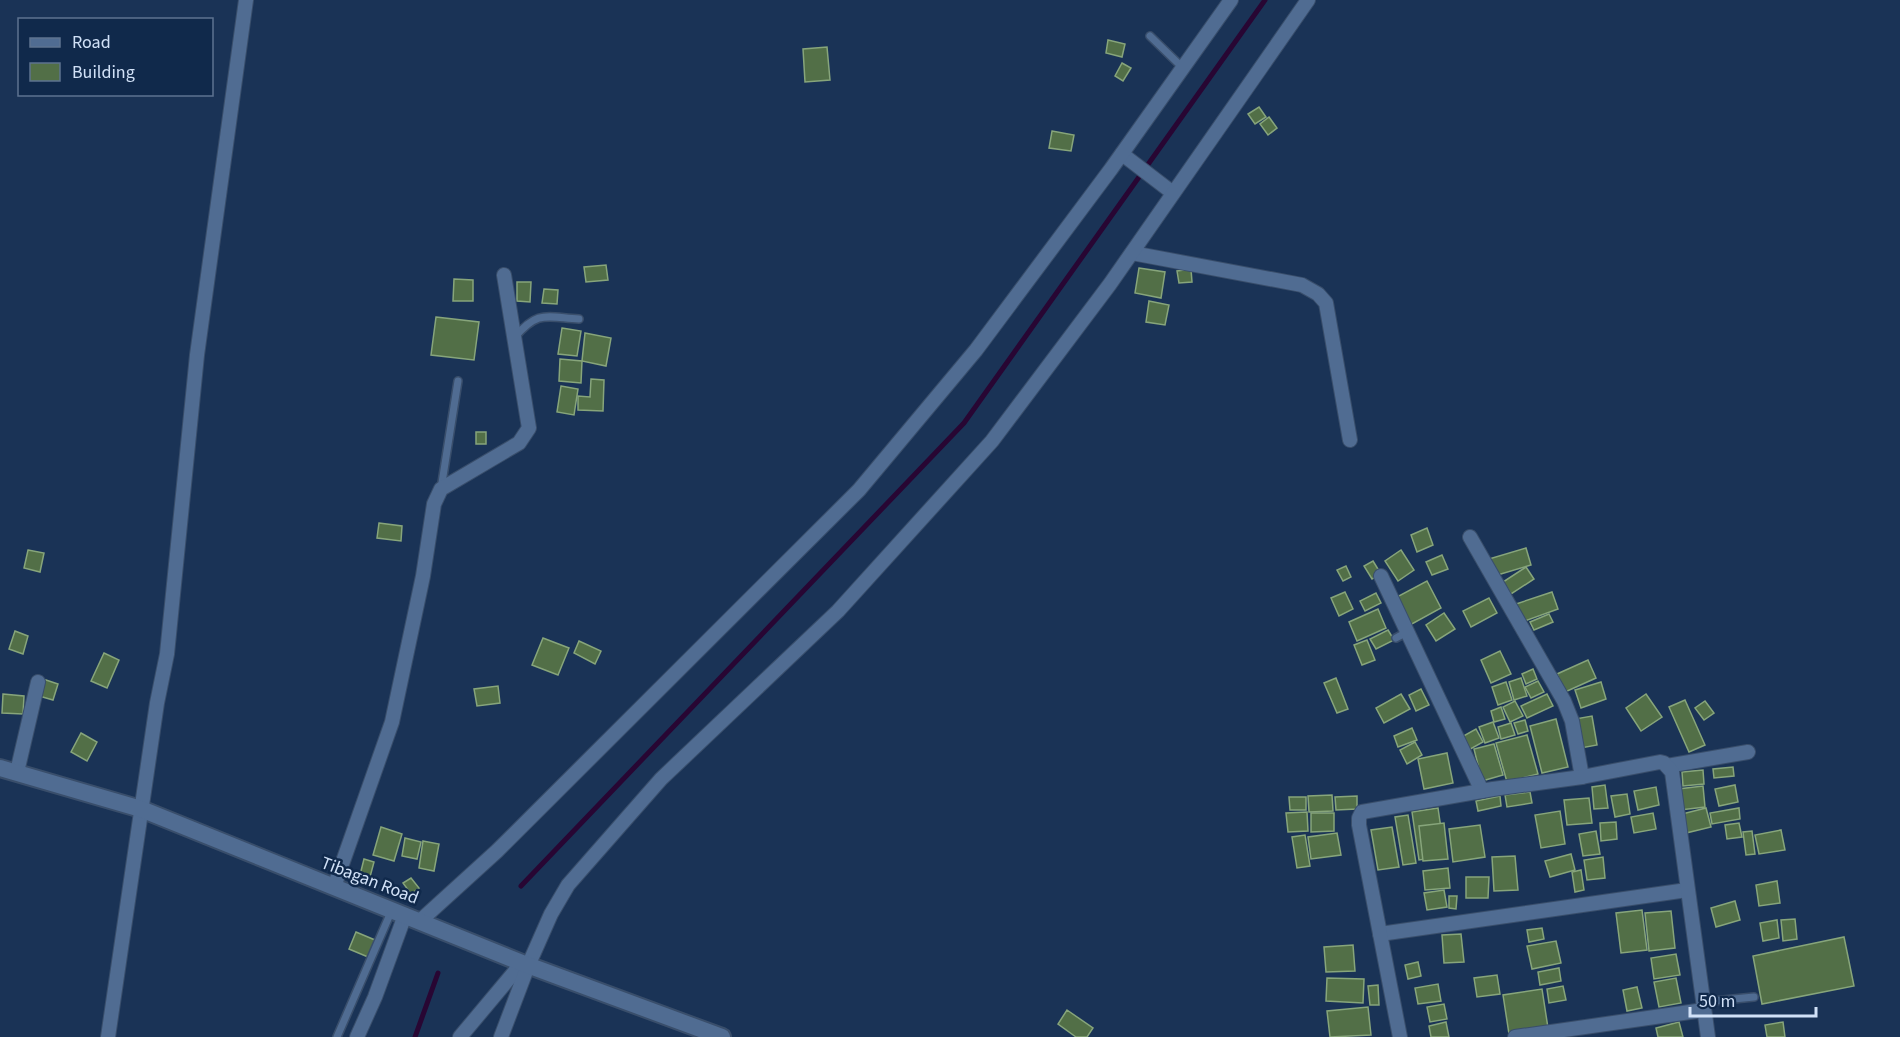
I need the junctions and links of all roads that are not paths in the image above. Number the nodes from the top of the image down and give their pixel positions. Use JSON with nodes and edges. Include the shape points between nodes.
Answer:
{"nodes":[{"id":1,"x":246,"y":0,"type":"edge"},
{"id":2,"x":1231,"y":0,"type":"edge"},
{"id":3,"x":1308,"y":0,"type":"edge"},
{"id":4,"x":1150,"y":36,"type":"dead end"},
{"id":5,"x":1183,"y":68,"type":"junction"},
{"id":6,"x":1127,"y":157,"type":"junction"},
{"id":7,"x":1169,"y":189,"type":"junction"},
{"id":8,"x":1132,"y":253,"type":"junction"},
{"id":9,"x":504,"y":275,"type":"dead end"},
{"id":10,"x":579,"y":319,"type":"dead end"},
{"id":11,"x":515,"y":337,"type":"junction"},
{"id":12,"x":458,"y":381,"type":"dead end"},
{"id":13,"x":1350,"y":440,"type":"dead end"},
{"id":14,"x":441,"y":489,"type":"junction"},
{"id":15,"x":1470,"y":537,"type":"dead end"},
{"id":16,"x":1381,"y":576,"type":"dead end"},
{"id":17,"x":38,"y":682,"type":"dead end"},
{"id":18,"x":1748,"y":752,"type":"dead end"},
{"id":19,"x":1667,"y":766,"type":"junction"},
{"id":20,"x":8,"y":770,"type":"edge"},
{"id":21,"x":1582,"y":777,"type":"junction"},
{"id":22,"x":1482,"y":791,"type":"junction"},
{"id":23,"x":141,"y":809,"type":"junction"},
{"id":24,"x":334,"y":887,"type":"junction"},
{"id":25,"x":1687,"y":890,"type":"junction"},
{"id":26,"x":406,"y":915,"type":"junction"},
{"id":27,"x":1380,"y":934,"type":"junction"},
{"id":28,"x":525,"y":964,"type":"junction"},
{"id":29,"x":1754,"y":997,"type":"dead end"},
{"id":30,"x":1704,"y":1006,"type":"junction"},
{"id":31,"x":108,"y":1037,"type":"edge"},
{"id":32,"x":337,"y":1037,"type":"edge"},
{"id":33,"x":357,"y":1037,"type":"edge"},
{"id":34,"x":460,"y":1037,"type":"edge"},
{"id":35,"x":501,"y":1037,"type":"edge"},
{"id":36,"x":722,"y":1037,"type":"edge"},
{"id":37,"x":1400,"y":1037,"type":"edge"},
{"id":38,"x":1515,"y":1037,"type":"edge"},
{"id":39,"x":1708,"y":1037,"type":"edge"}],
"edges":[{"from":1,"to":23,"type":"street","via":[[197,356],[166,654]]},
{"from":2,"to":5,"type":"street"},
{"from":3,"to":7,"type":"street"},
{"from":4,"to":5,"type":"lane"},
{"from":5,"to":6,"type":"street"},
{"from":6,"to":7,"type":"street"},
{"from":6,"to":26,"type":"street","via":[[976,350],[859,489],[497,851]]},
{"from":7,"to":8,"type":"street"},
{"from":8,"to":13,"type":"street","via":[[1302,285],[1318,294],[1326,303]]},
{"from":8,"to":28,"type":"street","via":[[992,441],[838,611],[661,779],[568,885]]},
{"from":9,"to":11,"type":"street"},
{"from":10,"to":11,"type":"lane","via":[[533,319]]},
{"from":11,"to":14,"type":"street","via":[[529,428],[519,443]]},
{"from":12,"to":14,"type":"lane"},
{"from":14,"to":24,"type":"street","via":[[434,504],[392,722]]},
{"from":15,"to":21,"type":"street","via":[[1564,701],[1572,721]]},
{"from":16,"to":22,"type":"street","via":[[1401,635]]},
{"from":17,"to":20,"type":"street"},
{"from":18,"to":19,"type":"street"},
{"from":19,"to":21,"type":"street","via":[[1660,762]]},
{"from":19,"to":25,"type":"street","via":[[1672,772]]},
{"from":20,"to":23,"type":"main road","name":"Tibagan Road"},
{"from":21,"to":22,"type":"street"},
{"from":22,"to":27,"type":"street","via":[[1362,812],[1359,825]]},
{"from":23,"to":24,"type":"main road","name":"Tibagan Road"},
{"from":23,"to":31,"type":"street"},
{"from":24,"to":26,"type":"main road","name":"Tibagan Road"},
{"from":25,"to":27,"type":"street"},
{"from":25,"to":30,"type":"street"},
{"from":26,"to":28,"type":"main road","name":"Tibagan Road"},
{"from":26,"to":32,"type":"lane"},
{"from":26,"to":33,"type":"street"},
{"from":27,"to":37,"type":"street"},
{"from":28,"to":34,"type":"street"},
{"from":28,"to":35,"type":"street"},
{"from":28,"to":36,"type":"main road","name":"Tibagan Road"},
{"from":29,"to":30,"type":"lane"},
{"from":30,"to":38,"type":"street"},
{"from":30,"to":39,"type":"street"}]}
